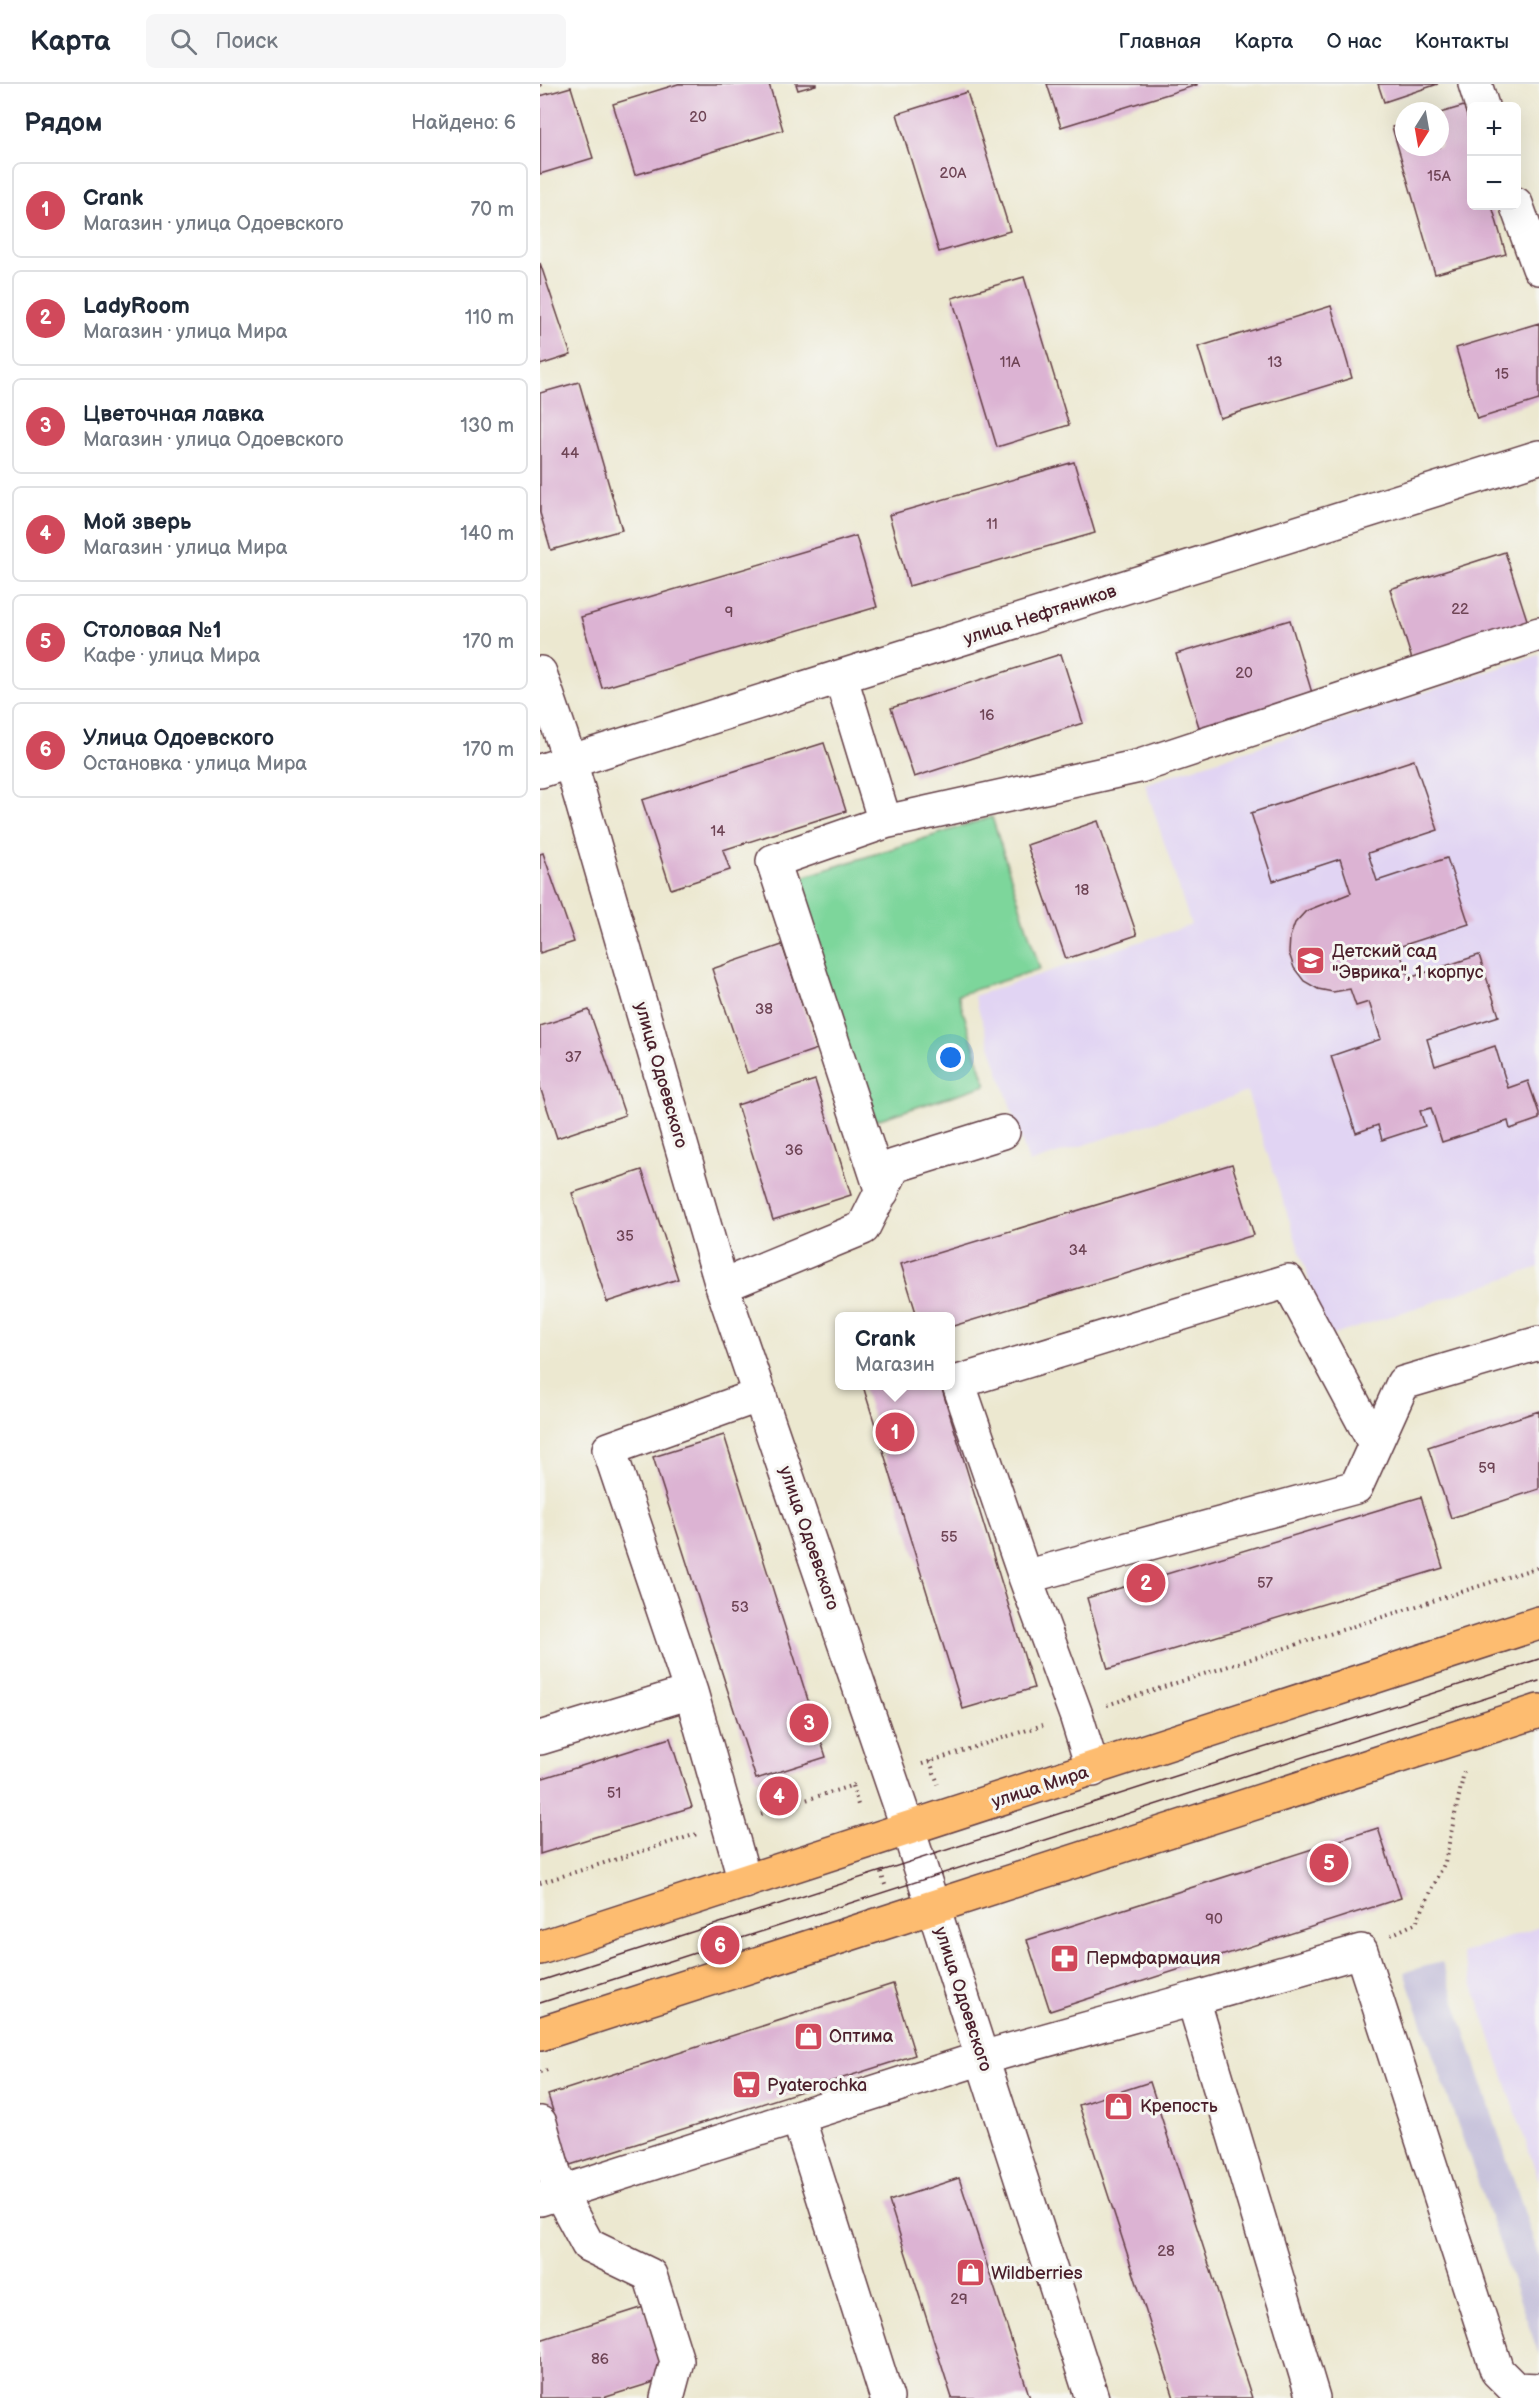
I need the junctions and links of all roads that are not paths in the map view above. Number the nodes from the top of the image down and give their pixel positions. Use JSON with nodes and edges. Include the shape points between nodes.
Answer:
{"nodes":[{"id":1,"x":1474,"y":84,"type":"edge"},
{"id":2,"x":1481,"y":102,"type":"edge"},
{"id":3,"x":1518,"y":210,"type":"edge"},
{"id":4,"x":1539,"y":268,"type":"edge"},
{"id":5,"x":1539,"y":457,"type":"edge"},
{"id":6,"x":1539,"y":634,"type":"edge"},
{"id":7,"x":540,"y":673,"type":"edge"},
{"id":8,"x":841,"y":678,"type":"junction"},
{"id":9,"x":570,"y":761,"type":"junction"},
{"id":10,"x":540,"y":771,"type":"edge"},
{"id":11,"x":885,"y":822,"type":"junction"},
{"id":12,"x":1003,"y":1132,"type":"dead end"},
{"id":13,"x":882,"y":1192,"type":"junction"},
{"id":14,"x":722,"y":1286,"type":"junction"},
{"id":15,"x":1539,"y":1343,"type":"edge"},
{"id":16,"x":760,"y":1395,"type":"junction"},
{"id":17,"x":1375,"y":1444,"type":"junction"},
{"id":18,"x":1025,"y":1577,"type":"junction"},
{"id":19,"x":1539,"y":1623,"type":"edge"},
{"id":20,"x":691,"y":1692,"type":"junction"},
{"id":21,"x":1539,"y":1711,"type":"edge"},
{"id":22,"x":540,"y":1738,"type":"edge"},
{"id":23,"x":1093,"y":1770,"type":"junction"},
{"id":24,"x":908,"y":1829,"type":"junction"},
{"id":25,"x":745,"y":1882,"type":"junction"},
{"id":26,"x":933,"y":1907,"type":"junction"},
{"id":27,"x":540,"y":1948,"type":"edge"},
{"id":28,"x":1193,"y":1999,"type":"junction"},
{"id":29,"x":540,"y":2034,"type":"edge"},
{"id":30,"x":982,"y":2058,"type":"junction"},
{"id":31,"x":798,"y":2117,"type":"junction"},
{"id":32,"x":540,"y":2123,"type":"edge"},
{"id":33,"x":550,"y":2196,"type":"edge"},
{"id":34,"x":1539,"y":2390,"type":"edge"},
{"id":35,"x":667,"y":2398,"type":"edge"},
{"id":36,"x":887,"y":2398,"type":"edge"},
{"id":37,"x":1092,"y":2398,"type":"edge"},
{"id":38,"x":1313,"y":2398,"type":"edge"}],
"edges":[{"from":1,"to":2,"type":"street"},
{"from":3,"to":4,"type":"street"},
{"from":5,"to":8,"type":"street","name":"улица Нефтяников"},
{"from":6,"to":11,"type":"street","via":[[1140,766]]},
{"from":7,"to":9,"type":"street","name":"улица Одоевского"},
{"from":8,"to":9,"type":"street","name":"улица Нефтяников"},
{"from":8,"to":11,"type":"street"},
{"from":9,"to":10,"type":"street","name":"улица Нефтяников"},
{"from":9,"to":14,"type":"street","name":"улица Одоевского"},
{"from":11,"to":13,"type":"street","via":[[773,861]]},
{"from":12,"to":13,"type":"street","via":[[894,1166]]},
{"from":13,"to":14,"type":"street","via":[[863,1228]]},
{"from":14,"to":16,"type":"street","name":"улица Одоевского"},
{"from":15,"to":17,"type":"street","via":[[1403,1383]]},
{"from":16,"to":20,"type":"street","via":[[609,1449]]},
{"from":16,"to":24,"type":"street","name":"улица Одоевского"},
{"from":17,"to":18,"type":"street","via":[[1356,1487]]},
{"from":17,"to":18,"type":"street","via":[[1288,1281],[958,1382]]},
{"from":18,"to":23,"type":"street"},
{"from":19,"to":23,"type":"main road","name":"улица Мира"},
{"from":20,"to":22,"type":"street"},
{"from":20,"to":25,"type":"street"},
{"from":21,"to":26,"type":"main road"},
{"from":23,"to":24,"type":"main road","name":"улица Мира"},
{"from":24,"to":25,"type":"main road","name":"улица Мира"},
{"from":24,"to":26,"type":"street","name":"улица Одоевского"},
{"from":25,"to":27,"type":"main road","name":"улица Мира"},
{"from":26,"to":29,"type":"main road"},
{"from":26,"to":30,"type":"street","name":"улица Одоевского"},
{"from":28,"to":30,"type":"street"},
{"from":28,"to":34,"type":"street","via":[[1361,1951],[1497,2372],[1515,2389]]},
{"from":28,"to":38,"type":"street"},
{"from":30,"to":31,"type":"street"},
{"from":30,"to":37,"type":"street","name":"улица Одоевского"},
{"from":31,"to":33,"type":"street"},
{"from":31,"to":36,"type":"street"},
{"from":32,"to":33,"type":"street"},
{"from":33,"to":35,"type":"street","via":[[588,2245],[650,2274],[677,2361]]}]}
